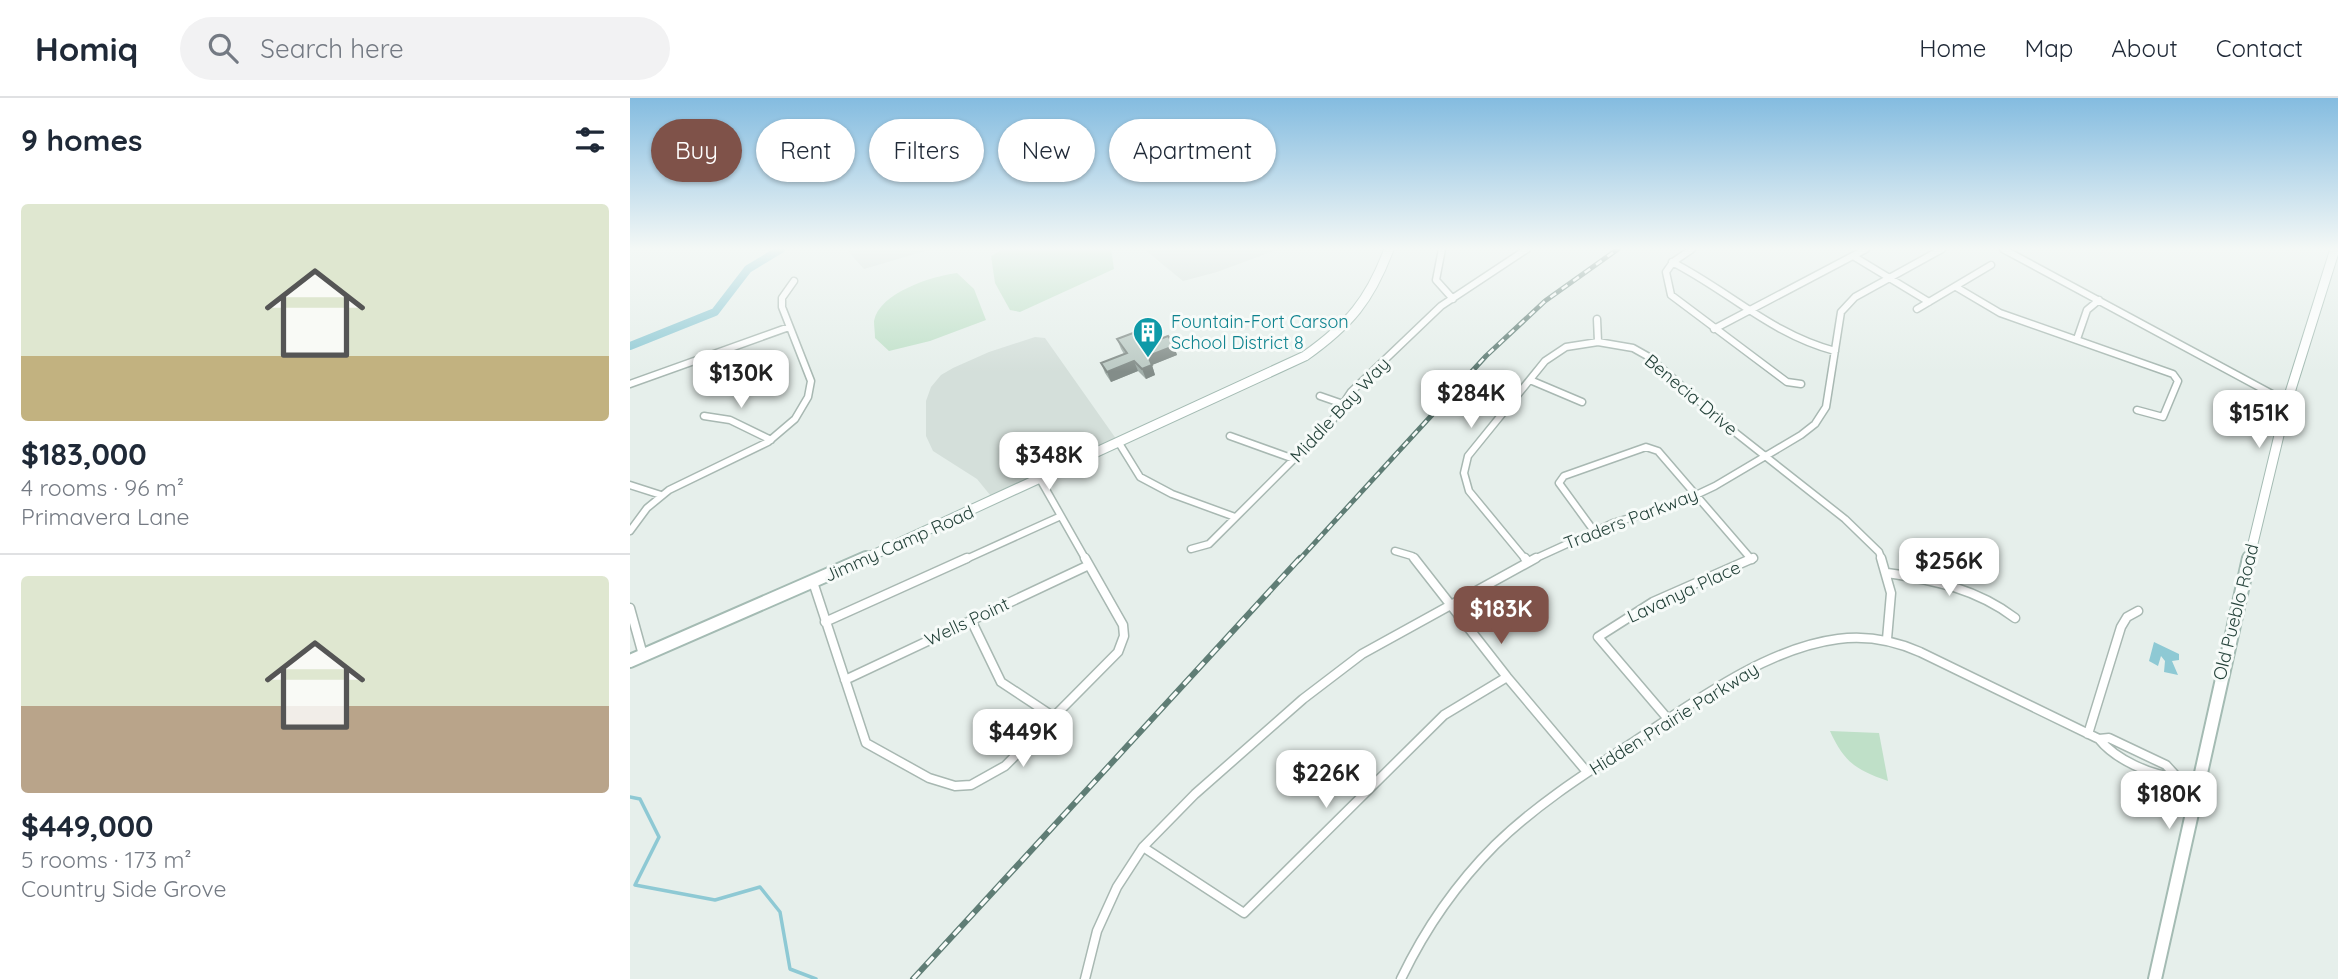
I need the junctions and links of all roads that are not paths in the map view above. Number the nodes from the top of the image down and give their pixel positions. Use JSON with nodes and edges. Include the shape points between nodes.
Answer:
{"nodes":[{"id":1,"x":788,"y":290,"type":"edge"},
{"id":2,"x":1372,"y":290,"type":"edge"},
{"id":3,"x":1445,"y":290,"type":"edge"},
{"id":4,"x":1466,"y":290,"type":"edge"},
{"id":5,"x":1668,"y":290,"type":"edge"},
{"id":6,"x":1719,"y":290,"type":"edge"},
{"id":7,"x":1788,"y":290,"type":"edge"},
{"id":8,"x":1866,"y":290,"type":"edge"},
{"id":9,"x":1909,"y":290,"type":"edge"},
{"id":10,"x":1950,"y":290,"type":"edge"},
{"id":11,"x":1960,"y":290,"type":"edge"},
{"id":12,"x":2080,"y":290,"type":"edge"},
{"id":13,"x":2322,"y":290,"type":"edge"},
{"id":14,"x":1453,"y":299,"type":"junction"},
{"id":15,"x":2099,"y":300,"type":"junction"},
{"id":16,"x":1929,"y":302,"type":"junction"},
{"id":17,"x":1917,"y":309,"type":"dead end"},
{"id":18,"x":1748,"y":311,"type":"junction"},
{"id":19,"x":1597,"y":319,"type":"dead end"},
{"id":20,"x":789,"y":327,"type":"junction"},
{"id":21,"x":1714,"y":328,"type":"junction"},
{"id":22,"x":2077,"y":339,"type":"junction"},
{"id":23,"x":1598,"y":342,"type":"junction"},
{"id":24,"x":1835,"y":351,"type":"junction"},
{"id":25,"x":1530,"y":380,"type":"junction"},
{"id":26,"x":630,"y":384,"type":"edge"},
{"id":27,"x":1801,"y":384,"type":"dead end"},
{"id":28,"x":1320,"y":396,"type":"dead end"},
{"id":29,"x":1582,"y":402,"type":"dead end"},
{"id":30,"x":2287,"y":402,"type":"junction"},
{"id":31,"x":1343,"y":404,"type":"junction"},
{"id":32,"x":2137,"y":410,"type":"dead end"},
{"id":33,"x":704,"y":416,"type":"dead end"},
{"id":34,"x":1230,"y":436,"type":"dead end"},
{"id":35,"x":771,"y":440,"type":"junction"},
{"id":36,"x":1119,"y":443,"type":"junction"},
{"id":37,"x":1765,"y":457,"type":"junction"},
{"id":38,"x":1294,"y":459,"type":"junction"},
{"id":39,"x":1040,"y":479,"type":"junction"},
{"id":40,"x":630,"y":485,"type":"edge"},
{"id":41,"x":1698,"y":494,"type":"junction"},
{"id":42,"x":662,"y":495,"type":"junction"},
{"id":43,"x":1062,"y":516,"type":"junction"},
{"id":44,"x":1235,"y":517,"type":"junction"},
{"id":45,"x":630,"y":531,"type":"edge"},
{"id":46,"x":1594,"y":531,"type":"junction"},
{"id":47,"x":1191,"y":549,"type":"dead end"},
{"id":48,"x":1395,"y":551,"type":"dead end"},
{"id":49,"x":1528,"y":562,"type":"junction"},
{"id":50,"x":1089,"y":565,"type":"junction"},
{"id":51,"x":1887,"y":573,"type":"junction"},
{"id":52,"x":813,"y":582,"type":"junction"},
{"id":53,"x":1451,"y":606,"type":"junction"},
{"id":54,"x":630,"y":608,"type":"edge"},
{"id":55,"x":2138,"y":611,"type":"dead end"},
{"id":56,"x":2015,"y":618,"type":"dead end"},
{"id":57,"x":971,"y":620,"type":"junction"},
{"id":58,"x":825,"y":622,"type":"junction"},
{"id":59,"x":1887,"y":639,"type":"junction"},
{"id":60,"x":643,"y":656,"type":"junction"},
{"id":61,"x":630,"y":661,"type":"edge"},
{"id":62,"x":1507,"y":677,"type":"junction"},
{"id":63,"x":845,"y":680,"type":"junction"},
{"id":64,"x":1054,"y":717,"type":"junction"},
{"id":65,"x":1668,"y":719,"type":"junction"},
{"id":66,"x":2088,"y":734,"type":"junction"},
{"id":67,"x":1587,"y":772,"type":"junction"},
{"id":68,"x":2196,"y":787,"type":"junction"},
{"id":69,"x":1143,"y":847,"type":"junction"},
{"id":70,"x":1085,"y":979,"type":"edge"},
{"id":71,"x":1401,"y":979,"type":"edge"},
{"id":72,"x":2155,"y":979,"type":"edge"}],
"edges":[{"from":1,"to":20,"type":"street","via":[[782,307]]},
{"from":2,"to":36,"type":"main road","name":"Jimmy Camp Road","via":[[1349,322],[1305,356]]},
{"from":3,"to":14,"type":"street"},
{"from":4,"to":14,"type":"street","name":"Middle Bay Way"},
{"from":5,"to":21,"type":"street"},
{"from":6,"to":18,"type":"street"},
{"from":7,"to":18,"type":"street"},
{"from":8,"to":24,"type":"street","name":"Traders Parkway","via":[[1841,312]]},
{"from":9,"to":16,"type":"street"},
{"from":10,"to":16,"type":"street"},
{"from":11,"to":22,"type":"street","via":[[2000,313]]},
{"from":12,"to":15,"type":"street"},
{"from":13,"to":30,"type":"main road","name":"Old Pueblo Road"},
{"from":14,"to":31,"type":"street","name":"Middle Bay Way"},
{"from":15,"to":22,"type":"street","via":[[2087,310]]},
{"from":15,"to":30,"type":"street"},
{"from":16,"to":17,"type":"street"},
{"from":18,"to":21,"type":"street"},
{"from":18,"to":24,"type":"street","via":[[1789,338]]},
{"from":19,"to":23,"type":"street"},
{"from":20,"to":26,"type":"street"},
{"from":20,"to":35,"type":"street","via":[[811,379],[810,392],[793,423]]},
{"from":21,"to":27,"type":"street","via":[[1787,382]]},
{"from":22,"to":32,"type":"street","via":[[2174,374],[2178,381],[2163,417]]},
{"from":23,"to":25,"type":"street","name":"Benecia Drive","via":[[1566,347],[1545,361]]},
{"from":23,"to":37,"type":"street","name":"Benecia Drive","via":[[1633,348],[1649,357]]},
{"from":24,"to":37,"type":"street","name":"Traders Parkway","via":[[1826,407],[1815,424]]},
{"from":25,"to":29,"type":"street"},
{"from":25,"to":49,"type":"street","name":"Benecia Drive","via":[[1468,456],[1465,473],[1469,491]]},
{"from":28,"to":31,"type":"street"},
{"from":30,"to":68,"type":"main road","name":"Old Pueblo Road"},
{"from":31,"to":38,"type":"street","name":"Middle Bay Way"},
{"from":33,"to":35,"type":"street","via":[[736,422]]},
{"from":34,"to":38,"type":"street"},
{"from":35,"to":42,"type":"street"},
{"from":36,"to":39,"type":"main road","name":"Jimmy Camp Road"},
{"from":36,"to":44,"type":"street","via":[[1140,477]]},
{"from":37,"to":41,"type":"street","name":"Traders Parkway"},
{"from":37,"to":51,"type":"street","name":"Benecia Drive","via":[[1845,519],[1879,552]]},
{"from":38,"to":44,"type":"street","name":"Middle Bay Way"},
{"from":39,"to":43,"type":"street"},
{"from":39,"to":52,"type":"main road","name":"Jimmy Camp Road"},
{"from":40,"to":42,"type":"street"},
{"from":41,"to":46,"type":"street","name":"Traders Parkway"},
{"from":41,"to":46,"type":"street","via":[[1658,451],[1636,449],[1564,476],[1559,483]]},
{"from":41,"to":65,"type":"street","name":"Lavanya Place","via":[[1754,559],[1653,602],[1598,637]]},
{"from":42,"to":45,"type":"street"},
{"from":43,"to":50,"type":"street"},
{"from":43,"to":58,"type":"street"},
{"from":44,"to":47,"type":"street","name":"Middle Bay Way","via":[[1209,544]]},
{"from":46,"to":49,"type":"street","name":"Traders Parkway"},
{"from":48,"to":53,"type":"street","via":[[1412,556]]},
{"from":49,"to":53,"type":"street","name":"Traders Parkway"},
{"from":50,"to":57,"type":"street","name":"Wells Point"},
{"from":50,"to":64,"type":"street","via":[[1123,625],[1124,636],[1118,652]]},
{"from":51,"to":56,"type":"street","via":[[1959,586]]},
{"from":51,"to":59,"type":"street","name":"Benecia Drive","via":[[1891,593]]},
{"from":52,"to":58,"type":"street"},
{"from":52,"to":60,"type":"main road","name":"Jimmy Camp Road"},
{"from":53,"to":62,"type":"street"},
{"from":53,"to":69,"type":"street","name":"Traders Parkway","via":[[1333,674],[1195,794]]},
{"from":54,"to":60,"type":"street"},
{"from":55,"to":66,"type":"street","via":[[2121,627]]},
{"from":57,"to":63,"type":"street","name":"Wells Point"},
{"from":57,"to":64,"type":"street","via":[[1001,682]]},
{"from":58,"to":63,"type":"street"},
{"from":59,"to":65,"type":"street","name":"Hidden Prairie Parkway","via":[[1844,637],[1773,659]]},
{"from":59,"to":66,"type":"street","name":"Hidden Prairie Parkway"},
{"from":60,"to":61,"type":"main road","name":"Jimmy Camp Road"},
{"from":62,"to":67,"type":"street"},
{"from":62,"to":69,"type":"street","via":[[1444,715],[1244,913]]},
{"from":63,"to":64,"type":"street","via":[[866,743],[948,786],[967,786],[1005,766]]},
{"from":65,"to":67,"type":"street","name":"Hidden Prairie Parkway"},
{"from":66,"to":68,"type":"street","name":"Hidden Prairie Parkway","via":[[2109,738],[2155,760]]},
{"from":67,"to":71,"type":"street","name":"Hidden Prairie Parkway","via":[[1545,801],[1480,863],[1426,934]]},
{"from":68,"to":72,"type":"main road","name":"Old Pueblo Road"},
{"from":69,"to":70,"type":"street","name":"Traders Parkway","via":[[1117,887],[1097,931]]}]}
